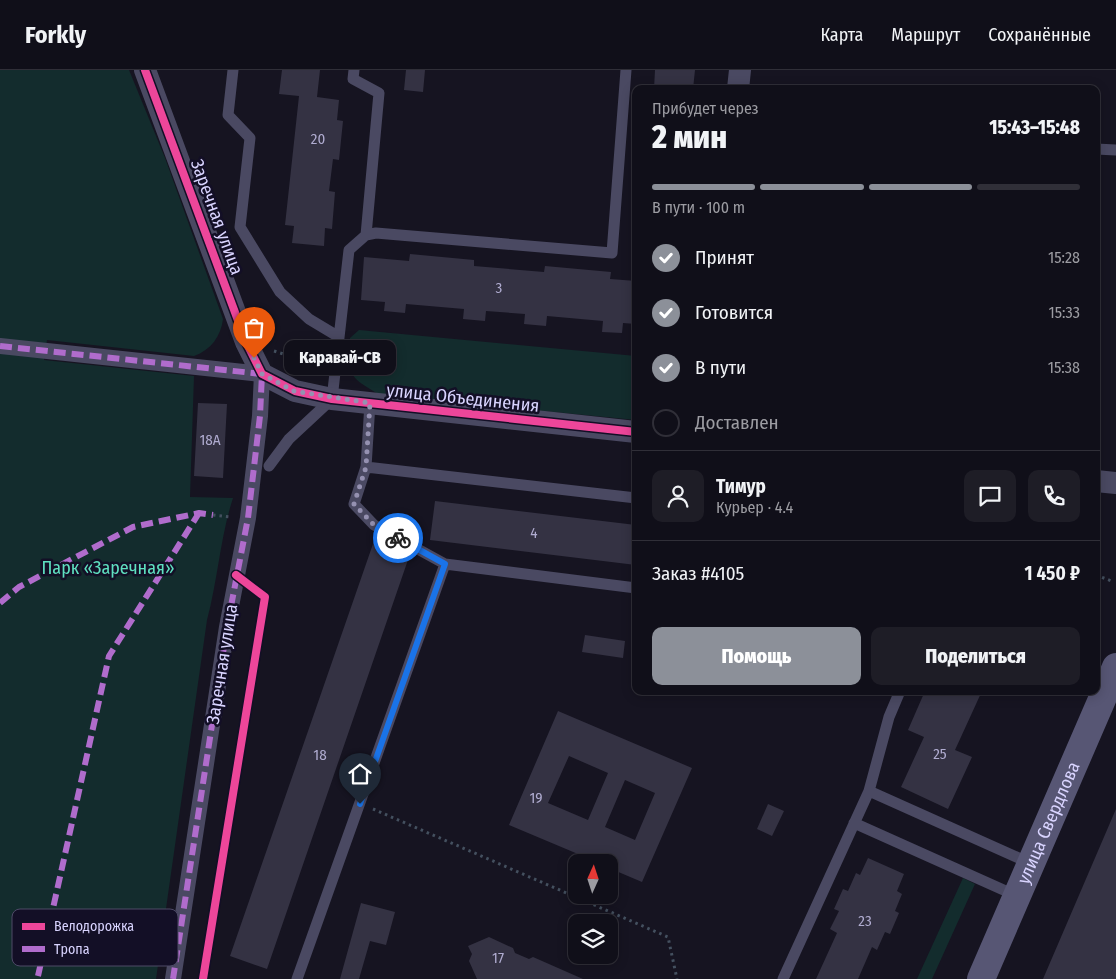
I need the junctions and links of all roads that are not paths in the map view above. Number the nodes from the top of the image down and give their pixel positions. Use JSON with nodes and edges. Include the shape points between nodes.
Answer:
{"nodes":[{"id":1,"x":145,"y":70,"type":"edge"},
{"id":2,"x":232,"y":70,"type":"edge"},
{"id":3,"x":354,"y":70,"type":"edge"},
{"id":4,"x":626,"y":70,"type":"edge"},
{"id":5,"x":740,"y":70,"type":"edge"},
{"id":6,"x":738,"y":85,"type":"edge"},
{"id":7,"x":1100,"y":149,"type":"edge"},
{"id":8,"x":1116,"y":150,"type":"edge"},
{"id":9,"x":366,"y":235,"type":"junction"},
{"id":10,"x":339,"y":337,"type":"junction"},
{"id":11,"x":0,"y":346,"type":"edge"},
{"id":12,"x":262,"y":374,"type":"junction"},
{"id":13,"x":332,"y":399,"type":"junction"},
{"id":14,"x":370,"y":403,"type":"junction"},
{"id":15,"x":632,"y":432,"type":"edge"},
{"id":16,"x":269,"y":466,"type":"dead end"},
{"id":17,"x":366,"y":467,"type":"junction"},
{"id":18,"x":1100,"y":481,"type":"edge"},
{"id":19,"x":1116,"y":483,"type":"edge"},
{"id":20,"x":632,"y":498,"type":"edge"},
{"id":21,"x":445,"y":564,"type":"junction"},
{"id":22,"x":632,"y":587,"type":"edge"},
{"id":23,"x":1116,"y":667,"type":"edge"},
{"id":24,"x":898,"y":695,"type":"edge"},
{"id":25,"x":868,"y":791,"type":"junction"},
{"id":26,"x":854,"y":823,"type":"junction"},
{"id":27,"x":1032,"y":864,"type":"junction"},
{"id":28,"x":1017,"y":896,"type":"junction"},
{"id":29,"x":178,"y":946,"type":"edge"},
{"id":30,"x":175,"y":966,"type":"edge"},
{"id":31,"x":173,"y":979,"type":"edge"},
{"id":32,"x":297,"y":979,"type":"edge"},
{"id":33,"x":783,"y":979,"type":"edge"},
{"id":34,"x":981,"y":979,"type":"edge"}],
"edges":[{"from":1,"to":12,"type":"street","name":"Заречная улица","via":[[246,342]]},
{"from":2,"to":10,"type":"lane","via":[[228,115],[250,138],[240,227],[280,292],[309,319]]},
{"from":3,"to":9,"type":"lane","via":[[353,79],[379,93]]},
{"from":4,"to":9,"type":"lane","via":[[612,253],[376,233]]},
{"from":5,"to":6,"type":"street"},
{"from":7,"to":8,"type":"lane"},
{"from":9,"to":10,"type":"lane","via":[[349,250]]},
{"from":10,"to":13,"type":"lane"},
{"from":11,"to":12,"type":"street"},
{"from":12,"to":13,"type":"street","name":"улица Объединения","via":[[294,391]]},
{"from":12,"to":29,"type":"street","name":"Заречная улица","via":[[248,518],[227,627]]},
{"from":13,"to":14,"type":"street","name":"улица Объединения"},
{"from":13,"to":16,"type":"lane","via":[[289,439]]},
{"from":14,"to":15,"type":"street","name":"улица Объединения"},
{"from":14,"to":17,"type":"lane"},
{"from":17,"to":20,"type":"lane"},
{"from":17,"to":21,"type":"lane","via":[[354,504],[374,525]]},
{"from":18,"to":19,"type":"street"},
{"from":21,"to":22,"type":"lane"},
{"from":21,"to":32,"type":"lane"},
{"from":23,"to":27,"type":"main road","name":"улица Свердлова"},
{"from":24,"to":25,"type":"lane"},
{"from":25,"to":26,"type":"lane"},
{"from":25,"to":27,"type":"lane"},
{"from":26,"to":28,"type":"lane"},
{"from":26,"to":33,"type":"lane"},
{"from":27,"to":28,"type":"main road","name":"улица Свердлова"},
{"from":28,"to":34,"type":"main road","name":"улица Свердлова"},
{"from":30,"to":31,"type":"street","name":"Заречная улица"}]}
